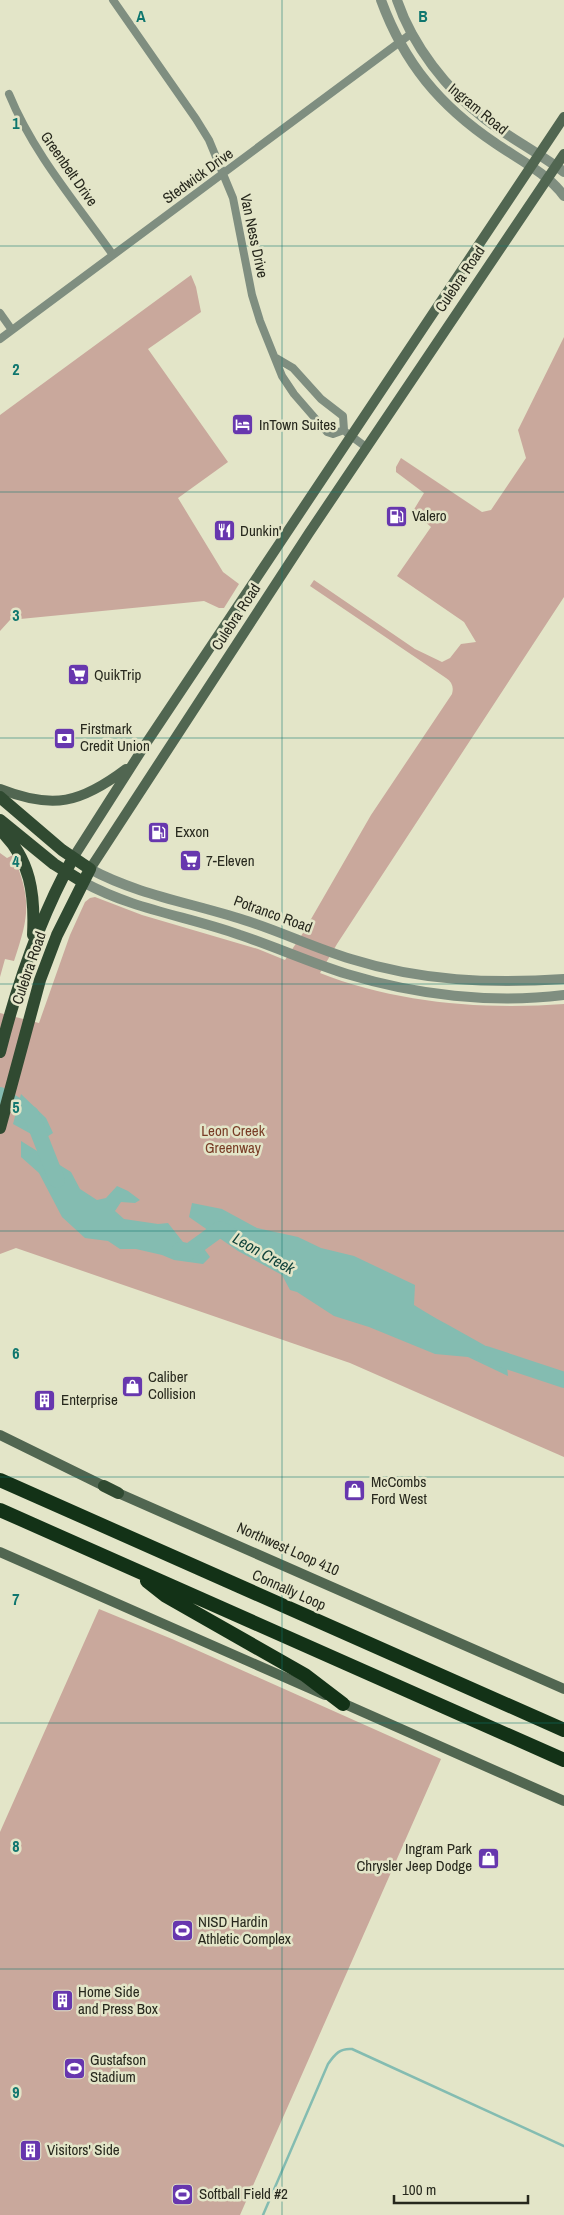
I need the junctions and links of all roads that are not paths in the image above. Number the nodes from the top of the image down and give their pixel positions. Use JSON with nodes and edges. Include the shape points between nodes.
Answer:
{"nodes":[{"id":1,"x":112,"y":0,"type":"edge"},
{"id":2,"x":381,"y":0,"type":"edge"},
{"id":3,"x":397,"y":0,"type":"edge"},
{"id":4,"x":412,"y":33,"type":"junction"},
{"id":5,"x":399,"y":42,"type":"junction"},
{"id":6,"x":9,"y":94,"type":"dead end"},
{"id":7,"x":564,"y":117,"type":"edge"},
{"id":8,"x":539,"y":154,"type":"junction"},
{"id":9,"x":564,"y":154,"type":"edge"},
{"id":10,"x":531,"y":167,"type":"junction"},
{"id":11,"x":560,"y":169,"type":"edge"},
{"id":12,"x":224,"y":175,"type":"junction"},
{"id":13,"x":548,"y":179,"type":"junction"},
{"id":14,"x":564,"y":196,"type":"edge"},
{"id":15,"x":113,"y":255,"type":"junction"},
{"id":16,"x":0,"y":312,"type":"edge"},
{"id":17,"x":12,"y":330,"type":"junction"},
{"id":18,"x":0,"y":339,"type":"edge"},
{"id":19,"x":276,"y":358,"type":"junction"},
{"id":20,"x":348,"y":433,"type":"junction"},
{"id":21,"x":366,"y":447,"type":"junction"},
{"id":22,"x":133,"y":764,"type":"junction"},
{"id":23,"x":0,"y":789,"type":"edge"},
{"id":24,"x":0,"y":797,"type":"edge"},
{"id":25,"x":0,"y":820,"type":"edge"},
{"id":26,"x":0,"y":830,"type":"edge"},
{"id":27,"x":74,"y":858,"type":"junction"},
{"id":28,"x":90,"y":868,"type":"junction"},
{"id":29,"x":66,"y":872,"type":"junction"},
{"id":30,"x":83,"y":882,"type":"junction"},
{"id":31,"x":33,"y":943,"type":"junction"},
{"id":32,"x":351,"y":959,"type":"junction"},
{"id":33,"x":347,"y":974,"type":"junction"},
{"id":34,"x":564,"y":979,"type":"edge"},
{"id":35,"x":524,"y":982,"type":"junction"},
{"id":36,"x":564,"y":995,"type":"edge"},
{"id":37,"x":524,"y":998,"type":"junction"},
{"id":38,"x":0,"y":1052,"type":"edge"},
{"id":39,"x":0,"y":1128,"type":"edge"},
{"id":40,"x":0,"y":1435,"type":"edge"},
{"id":41,"x":0,"y":1480,"type":"edge"},
{"id":42,"x":104,"y":1486,"type":"joint"},
{"id":43,"x":118,"y":1492,"type":"joint"},
{"id":44,"x":0,"y":1510,"type":"edge"},
{"id":45,"x":0,"y":1552,"type":"edge"},
{"id":46,"x":130,"y":1568,"type":"junction"},
{"id":47,"x":564,"y":1689,"type":"edge"},
{"id":48,"x":344,"y":1704,"type":"junction"},
{"id":49,"x":564,"y":1730,"type":"edge"},
{"id":50,"x":564,"y":1760,"type":"edge"},
{"id":51,"x":564,"y":1801,"type":"edge"}],
"edges":[{"from":1,"to":12,"type":"street","name":"Van Ness Drive","via":[[196,119]]},
{"from":2,"to":5,"type":"street","name":"Ingram Road"},
{"from":3,"to":4,"type":"street","name":"Ingram Road"},
{"from":4,"to":5,"type":"street","name":"Stedwick Drive"},
{"from":4,"to":8,"type":"street","name":"Ingram Road","via":[[462,98],[484,118]]},
{"from":5,"to":10,"type":"street","name":"Ingram Road","via":[[429,86],[449,108],[475,130]]},
{"from":5,"to":12,"type":"street","name":"Stedwick Drive"},
{"from":6,"to":15,"type":"street","name":"Greenbelt Drive","via":[[34,143]]},
{"from":7,"to":8,"type":"main road","name":"Culebra Road"},
{"from":8,"to":10,"type":"main road","name":"Culebra Road"},
{"from":8,"to":11,"type":"street","name":"Ingram Road"},
{"from":9,"to":11,"type":"main road","name":"Culebra Road"},
{"from":10,"to":13,"type":"street","name":"Ingram Road"},
{"from":10,"to":20,"type":"main road","name":"Culebra Road"},
{"from":11,"to":13,"type":"main road","name":"Culebra Road"},
{"from":12,"to":15,"type":"street","name":"Stedwick Drive"},
{"from":12,"to":19,"type":"street","name":"Van Ness Drive","via":[[238,217],[252,295]]},
{"from":13,"to":14,"type":"street","name":"Ingram Road"},
{"from":13,"to":21,"type":"main road","name":"Culebra Road"},
{"from":15,"to":17,"type":"street","name":"Stedwick Drive"},
{"from":16,"to":17,"type":"street"},
{"from":17,"to":18,"type":"street","name":"Stedwick Drive"},
{"from":19,"to":20,"type":"street","via":[[293,368],[320,399],[343,416]]},
{"from":19,"to":20,"type":"street","name":"Van Ness Drive","via":[[282,376],[294,394],[327,432]]},
{"from":20,"to":21,"type":"street"},
{"from":20,"to":22,"type":"main road","name":"Culebra Road"},
{"from":21,"to":28,"type":"main road","name":"Culebra Road"},
{"from":22,"to":23,"type":"main road","via":[[95,791],[69,800],[40,801]]},
{"from":22,"to":27,"type":"main road","name":"Culebra Road"},
{"from":24,"to":27,"type":"main road","name":"Potranco Road"},
{"from":25,"to":29,"type":"main road","name":"Potranco Road"},
{"from":26,"to":31,"type":"main road","via":[[18,851],[27,870],[34,906]]},
{"from":27,"to":28,"type":"main road","name":"Potranco Road"},
{"from":27,"to":29,"type":"main road","name":"Culebra Road"},
{"from":28,"to":30,"type":"main road","name":"Culebra Road"},
{"from":28,"to":32,"type":"street","name":"Potranco Road","via":[[145,891],[243,919]]},
{"from":29,"to":30,"type":"main road","name":"Potranco Road"},
{"from":29,"to":31,"type":"main road","name":"Culebra Road"},
{"from":30,"to":33,"type":"street","name":"Potranco Road","via":[[142,907],[240,934]]},
{"from":30,"to":39,"type":"main road","name":"Culebra Road","via":[[51,949],[30,1013]]},
{"from":31,"to":38,"type":"main road","name":"Culebra Road"},
{"from":32,"to":33,"type":"street"},
{"from":32,"to":35,"type":"street","name":"Potranco Road","via":[[443,978]]},
{"from":33,"to":37,"type":"street","name":"Potranco Road","via":[[442,994]]},
{"from":34,"to":35,"type":"street","name":"Potranco Road"},
{"from":35,"to":37,"type":"street"},
{"from":36,"to":37,"type":"street","name":"Potranco Road"},
{"from":40,"to":42,"type":"main road","name":"Northwest Loop 410"},
{"from":41,"to":49,"type":"highway","name":"Connally Loop"},
{"from":42,"to":43,"type":"main road","name":"Northwest Loop 410"},
{"from":43,"to":47,"type":"main road","name":"Northwest Loop 410"},
{"from":44,"to":46,"type":"highway"},
{"from":45,"to":48,"type":"main road"},
{"from":46,"to":48,"type":"highway","via":[[166,1596],[305,1674]]},
{"from":46,"to":50,"type":"highway"},
{"from":48,"to":51,"type":"main road"}]}
